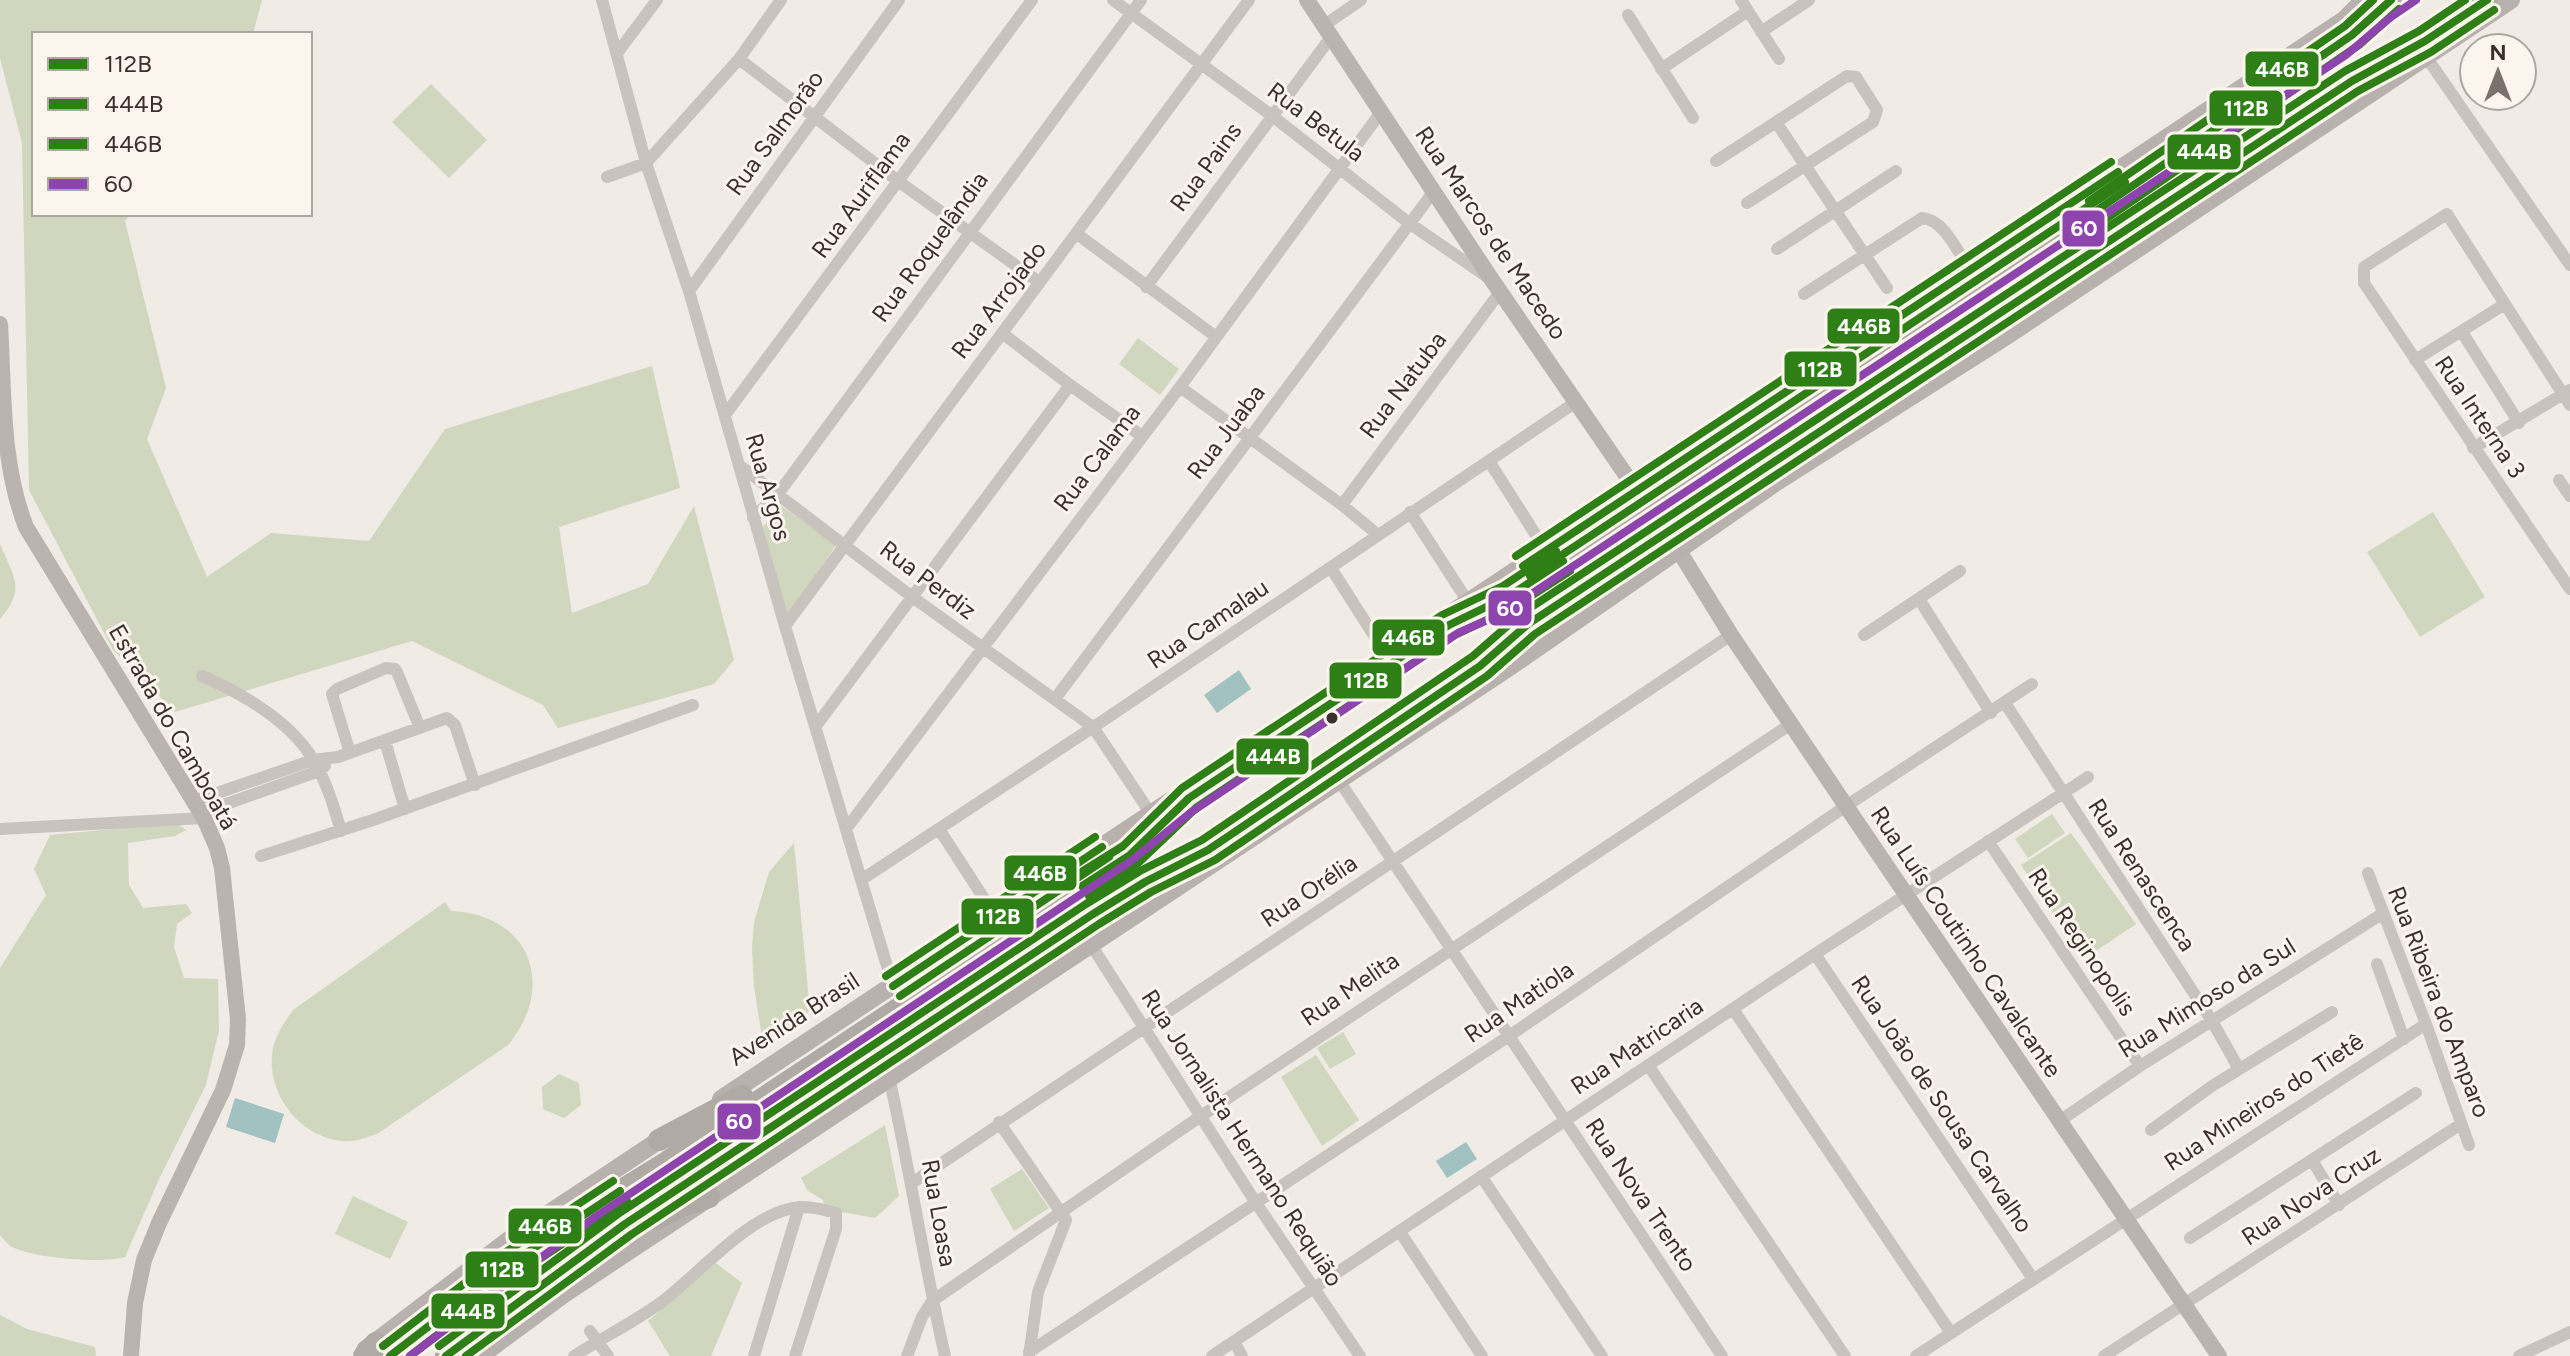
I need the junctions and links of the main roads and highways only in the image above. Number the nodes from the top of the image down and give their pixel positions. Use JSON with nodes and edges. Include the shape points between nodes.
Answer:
{"nodes":[{"id":1,"x":1307,"y":0,"type":"edge"},
{"id":2,"x":2364,"y":0,"type":"edge"},
{"id":3,"x":2391,"y":0,"type":"edge"},
{"id":4,"x":2487,"y":0,"type":"edge"},
{"id":5,"x":2511,"y":0,"type":"edge"},
{"id":6,"x":0,"y":324,"type":"edge"},
{"id":7,"x":1637,"y":491,"type":"junction"},
{"id":8,"x":1679,"y":551,"type":"junction"},
{"id":9,"x":846,"y":1042,"type":"junction"},
{"id":10,"x":659,"y":1140,"type":"junction"},
{"id":11,"x":709,"y":1197,"type":"junction"},
{"id":12,"x":511,"y":1307,"type":"junction"},
{"id":13,"x":134,"y":1352,"type":"edge"},
{"id":14,"x":376,"y":1352,"type":"edge"},
{"id":15,"x":356,"y":1356,"type":"edge"},
{"id":16,"x":446,"y":1356,"type":"edge"},
{"id":17,"x":480,"y":1356,"type":"edge"},
{"id":18,"x":2219,"y":1356,"type":"edge"}],
"edges":[{"from":1,"to":7,"type":"main road","name":"Rua Marcos de Macedo"},
{"from":2,"to":7,"type":"main road","name":"Avenida Brasil","via":[[2344,20],[2094,189]]},
{"from":3,"to":9,"type":"highway","name":"Avenida Brasil","via":[[2352,35],[2133,186],[1678,489],[1509,596],[1449,625],[1189,798],[1130,855]]},
{"from":4,"to":12,"type":"highway","via":[[2352,81],[1528,624],[1480,666],[1208,850],[1093,914],[625,1224]]},
{"from":5,"to":8,"type":"main road"},
{"from":6,"to":13,"type":"main road","name":"Estrada do Camboatá","via":[[8,456],[26,527],[200,811],[222,868],[237,1045],[223,1090],[144,1260],[135,1303]]},
{"from":7,"to":10,"type":"main road","name":"Avenida Brasil"},
{"from":8,"to":11,"type":"main road"},
{"from":8,"to":18,"type":"main road","name":"Rua Luís Coutinho Cavalcante"},
{"from":9,"to":10,"type":"highway"},
{"from":9,"to":14,"type":"highway","name":"Avenida Brasil"},
{"from":10,"to":14,"type":"main road","name":"Avenida Brasil","via":[[509,1240]]},
{"from":11,"to":12,"type":"highway","via":[[648,1223]]},
{"from":11,"to":17,"type":"main road"},
{"from":12,"to":16,"type":"highway"},
{"from":14,"to":15,"type":"main road"}]}
